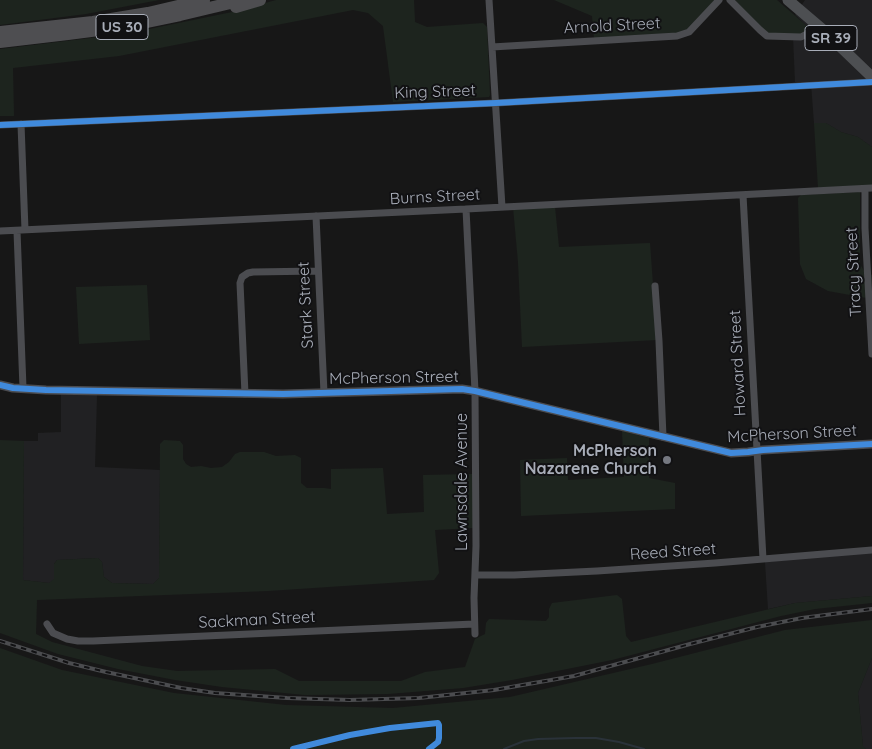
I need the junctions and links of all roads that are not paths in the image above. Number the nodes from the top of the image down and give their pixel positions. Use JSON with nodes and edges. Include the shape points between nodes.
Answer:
{"nodes":[{"id":1,"x":180,"y":0,"type":"edge"},
{"id":2,"x":243,"y":0,"type":"edge"},
{"id":3,"x":260,"y":0,"type":"edge"},
{"id":4,"x":489,"y":0,"type":"edge"},
{"id":5,"x":720,"y":0,"type":"edge"},
{"id":6,"x":730,"y":0,"type":"edge"},
{"id":7,"x":794,"y":2,"type":"edge"},
{"id":8,"x":208,"y":4,"type":"edge"},
{"id":9,"x":93,"y":22,"type":"junction"},
{"id":10,"x":820,"y":27,"type":"junction"},
{"id":11,"x":0,"y":32,"type":"edge"},
{"id":12,"x":0,"y":42,"type":"edge"},
{"id":13,"x":492,"y":47,"type":"junction"},
{"id":14,"x":872,"y":77,"type":"edge"},
{"id":15,"x":872,"y":82,"type":"edge"},
{"id":16,"x":496,"y":103,"type":"junction"},
{"id":17,"x":21,"y":124,"type":"junction"},
{"id":18,"x":0,"y":125,"type":"edge"},
{"id":19,"x":869,"y":188,"type":"edge"},
{"id":20,"x":743,"y":195,"type":"junction"},
{"id":21,"x":502,"y":207,"type":"junction"},
{"id":22,"x":466,"y":209,"type":"junction"},
{"id":23,"x":316,"y":216,"type":"junction"},
{"id":24,"x":21,"y":230,"type":"junction"},
{"id":25,"x":0,"y":231,"type":"edge"},
{"id":26,"x":318,"y":271,"type":"junction"},
{"id":27,"x":655,"y":286,"type":"dead end"},
{"id":28,"x":872,"y":354,"type":"edge"},
{"id":29,"x":0,"y":385,"type":"edge"},
{"id":30,"x":23,"y":388,"type":"junction"},
{"id":31,"x":475,"y":391,"type":"junction"},
{"id":32,"x":324,"y":393,"type":"junction"},
{"id":33,"x":245,"y":394,"type":"junction"},
{"id":34,"x":663,"y":437,"type":"junction"},
{"id":35,"x":872,"y":444,"type":"edge"},
{"id":36,"x":757,"y":451,"type":"junction"},
{"id":37,"x":872,"y":550,"type":"edge"},
{"id":38,"x":763,"y":559,"type":"junction"},
{"id":39,"x":476,"y":575,"type":"junction"},
{"id":40,"x":47,"y":624,"type":"dead end"},
{"id":41,"x":474,"y":624,"type":"junction"},
{"id":42,"x":475,"y":634,"type":"dead end"}],
"edges":[{"from":1,"to":9,"type":"highway","via":[[117,13]]},
{"from":2,"to":8,"type":"highway","number":"US 30"},
{"from":3,"to":8,"type":"highway","via":[[238,6]]},
{"from":4,"to":13,"type":"street"},
{"from":5,"to":13,"type":"street","name":"Arnold Street","via":[[689,32],[677,36]]},
{"from":6,"to":10,"type":"street","via":[[767,36],[801,36]]},
{"from":7,"to":10,"type":"main road","number":"SR 39"},
{"from":8,"to":9,"type":"highway","number":"US 30"},
{"from":8,"to":12,"type":"highway","number":"US 30","via":[[122,27]]},
{"from":9,"to":11,"type":"highway","number":"US 30"},
{"from":10,"to":14,"type":"main road","number":"SR 39"},
{"from":13,"to":16,"type":"street"},
{"from":15,"to":16,"type":"street","name":"King Street"},
{"from":16,"to":17,"type":"street","name":"King Street"},
{"from":16,"to":21,"type":"street"},
{"from":17,"to":18,"type":"street","name":"King Street"},
{"from":17,"to":24,"type":"street"},
{"from":19,"to":20,"type":"street","name":"Burns Street"},
{"from":19,"to":28,"type":"street","name":"Tracy Street","via":[[865,228]]},
{"from":20,"to":21,"type":"street","name":"Burns Street"},
{"from":20,"to":36,"type":"street","name":"Howard Street"},
{"from":21,"to":22,"type":"street","name":"Burns Street"},
{"from":22,"to":23,"type":"street","name":"Burns Street"},
{"from":22,"to":31,"type":"street","name":"Lawnsdale Avenue"},
{"from":23,"to":24,"type":"street","name":"Burns Street"},
{"from":23,"to":26,"type":"street","name":"Stark Street"},
{"from":24,"to":25,"type":"street","name":"Burns Street"},
{"from":24,"to":30,"type":"street"},
{"from":26,"to":32,"type":"street","name":"Stark Street"},
{"from":26,"to":33,"type":"street","via":[[254,272],[242,277]]},
{"from":27,"to":34,"type":"street"},
{"from":29,"to":30,"type":"street","name":"McPherson Street"},
{"from":30,"to":33,"type":"street","name":"McPherson Street"},
{"from":31,"to":32,"type":"street","name":"McPherson Street"},
{"from":31,"to":34,"type":"street","name":"McPherson Street"},
{"from":31,"to":39,"type":"street","name":"Lawnsdale Avenue"},
{"from":32,"to":33,"type":"street","name":"McPherson Street"},
{"from":34,"to":36,"type":"street","name":"McPherson Street","via":[[731,453]]},
{"from":35,"to":36,"type":"street","name":"McPherson Street"},
{"from":36,"to":38,"type":"street","name":"Howard Street"},
{"from":37,"to":38,"type":"street","name":"Reed Street"},
{"from":38,"to":39,"type":"street","name":"Reed Street","via":[[581,572]]},
{"from":39,"to":41,"type":"street","name":"Lawnsdale Avenue"},
{"from":40,"to":41,"type":"street","name":"Sackman Street","via":[[53,633],[67,639],[93,641]]},
{"from":41,"to":42,"type":"street","name":"Lawnsdale Avenue"}]}
